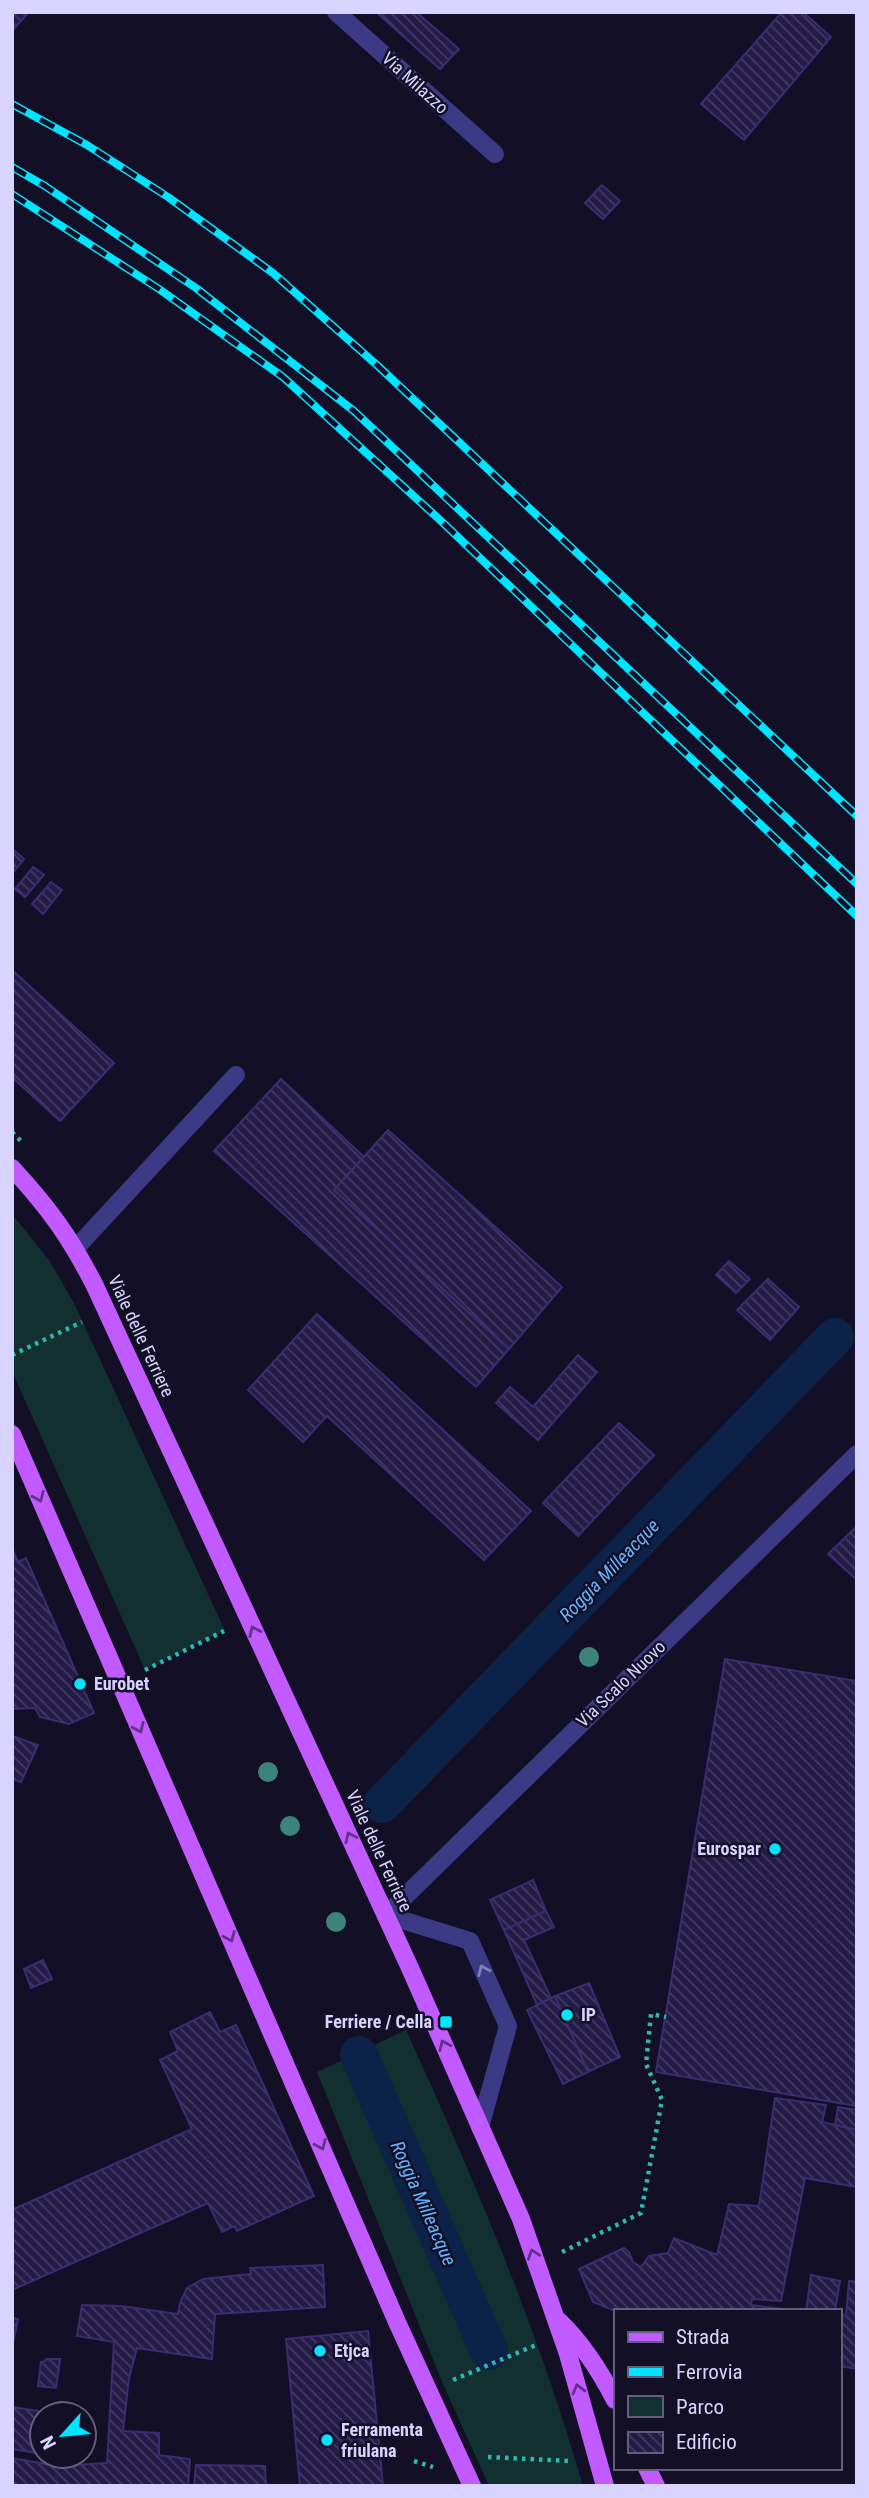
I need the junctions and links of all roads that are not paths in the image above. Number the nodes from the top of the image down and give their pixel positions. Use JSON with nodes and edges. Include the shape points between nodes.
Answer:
{"nodes":[{"id":1,"x":336,"y":12,"type":"edge"},
{"id":2,"x":495,"y":154,"type":"dead end"},
{"id":3,"x":236,"y":1075,"type":"dead end"},
{"id":4,"x":12,"y":1168,"type":"edge"},
{"id":5,"x":76,"y":1248,"type":"junction"},
{"id":6,"x":12,"y":1434,"type":"edge"},
{"id":7,"x":857,"y":1454,"type":"edge"},
{"id":8,"x":386,"y":1915,"type":"junction"},
{"id":9,"x":480,"y":2127,"type":"junction"},
{"id":10,"x":556,"y":2318,"type":"junction"},
{"id":11,"x":614,"y":2398,"type":"edge"},
{"id":12,"x":648,"y":2470,"type":"edge"},
{"id":13,"x":472,"y":2486,"type":"edge"},
{"id":14,"x":605,"y":2486,"type":"edge"},
{"id":15,"x":656,"y":2486,"type":"edge"}],
"edges":[{"from":1,"to":2,"type":"street","name":"Via Milazzo"},
{"from":3,"to":5,"type":"street"},
{"from":4,"to":5,"type":"main road","name":"Viale delle Ferriere"},
{"from":8,"to":5,"type":"main road","name":"Viale delle Ferriere","one_way":true},
{"from":6,"to":13,"type":"main road","one_way":true},
{"from":7,"to":8,"type":"street","name":"Via Scalo Nuovo"},
{"from":9,"to":8,"type":"main road","name":"Viale delle Ferriere","one_way":true},
{"from":9,"to":8,"type":"street","one_way":true,"via":[[508,2026],[470,1941]]},
{"from":10,"to":9,"type":"main road","name":"Viale delle Ferriere","one_way":true,"via":[[521,2218]]},
{"from":10,"to":11,"type":"main road","via":[[590,2357]]},
{"from":14,"to":10,"type":"main road","name":"Viale delle Ferriere","one_way":true},
{"from":12,"to":15,"type":"main road"}]}
